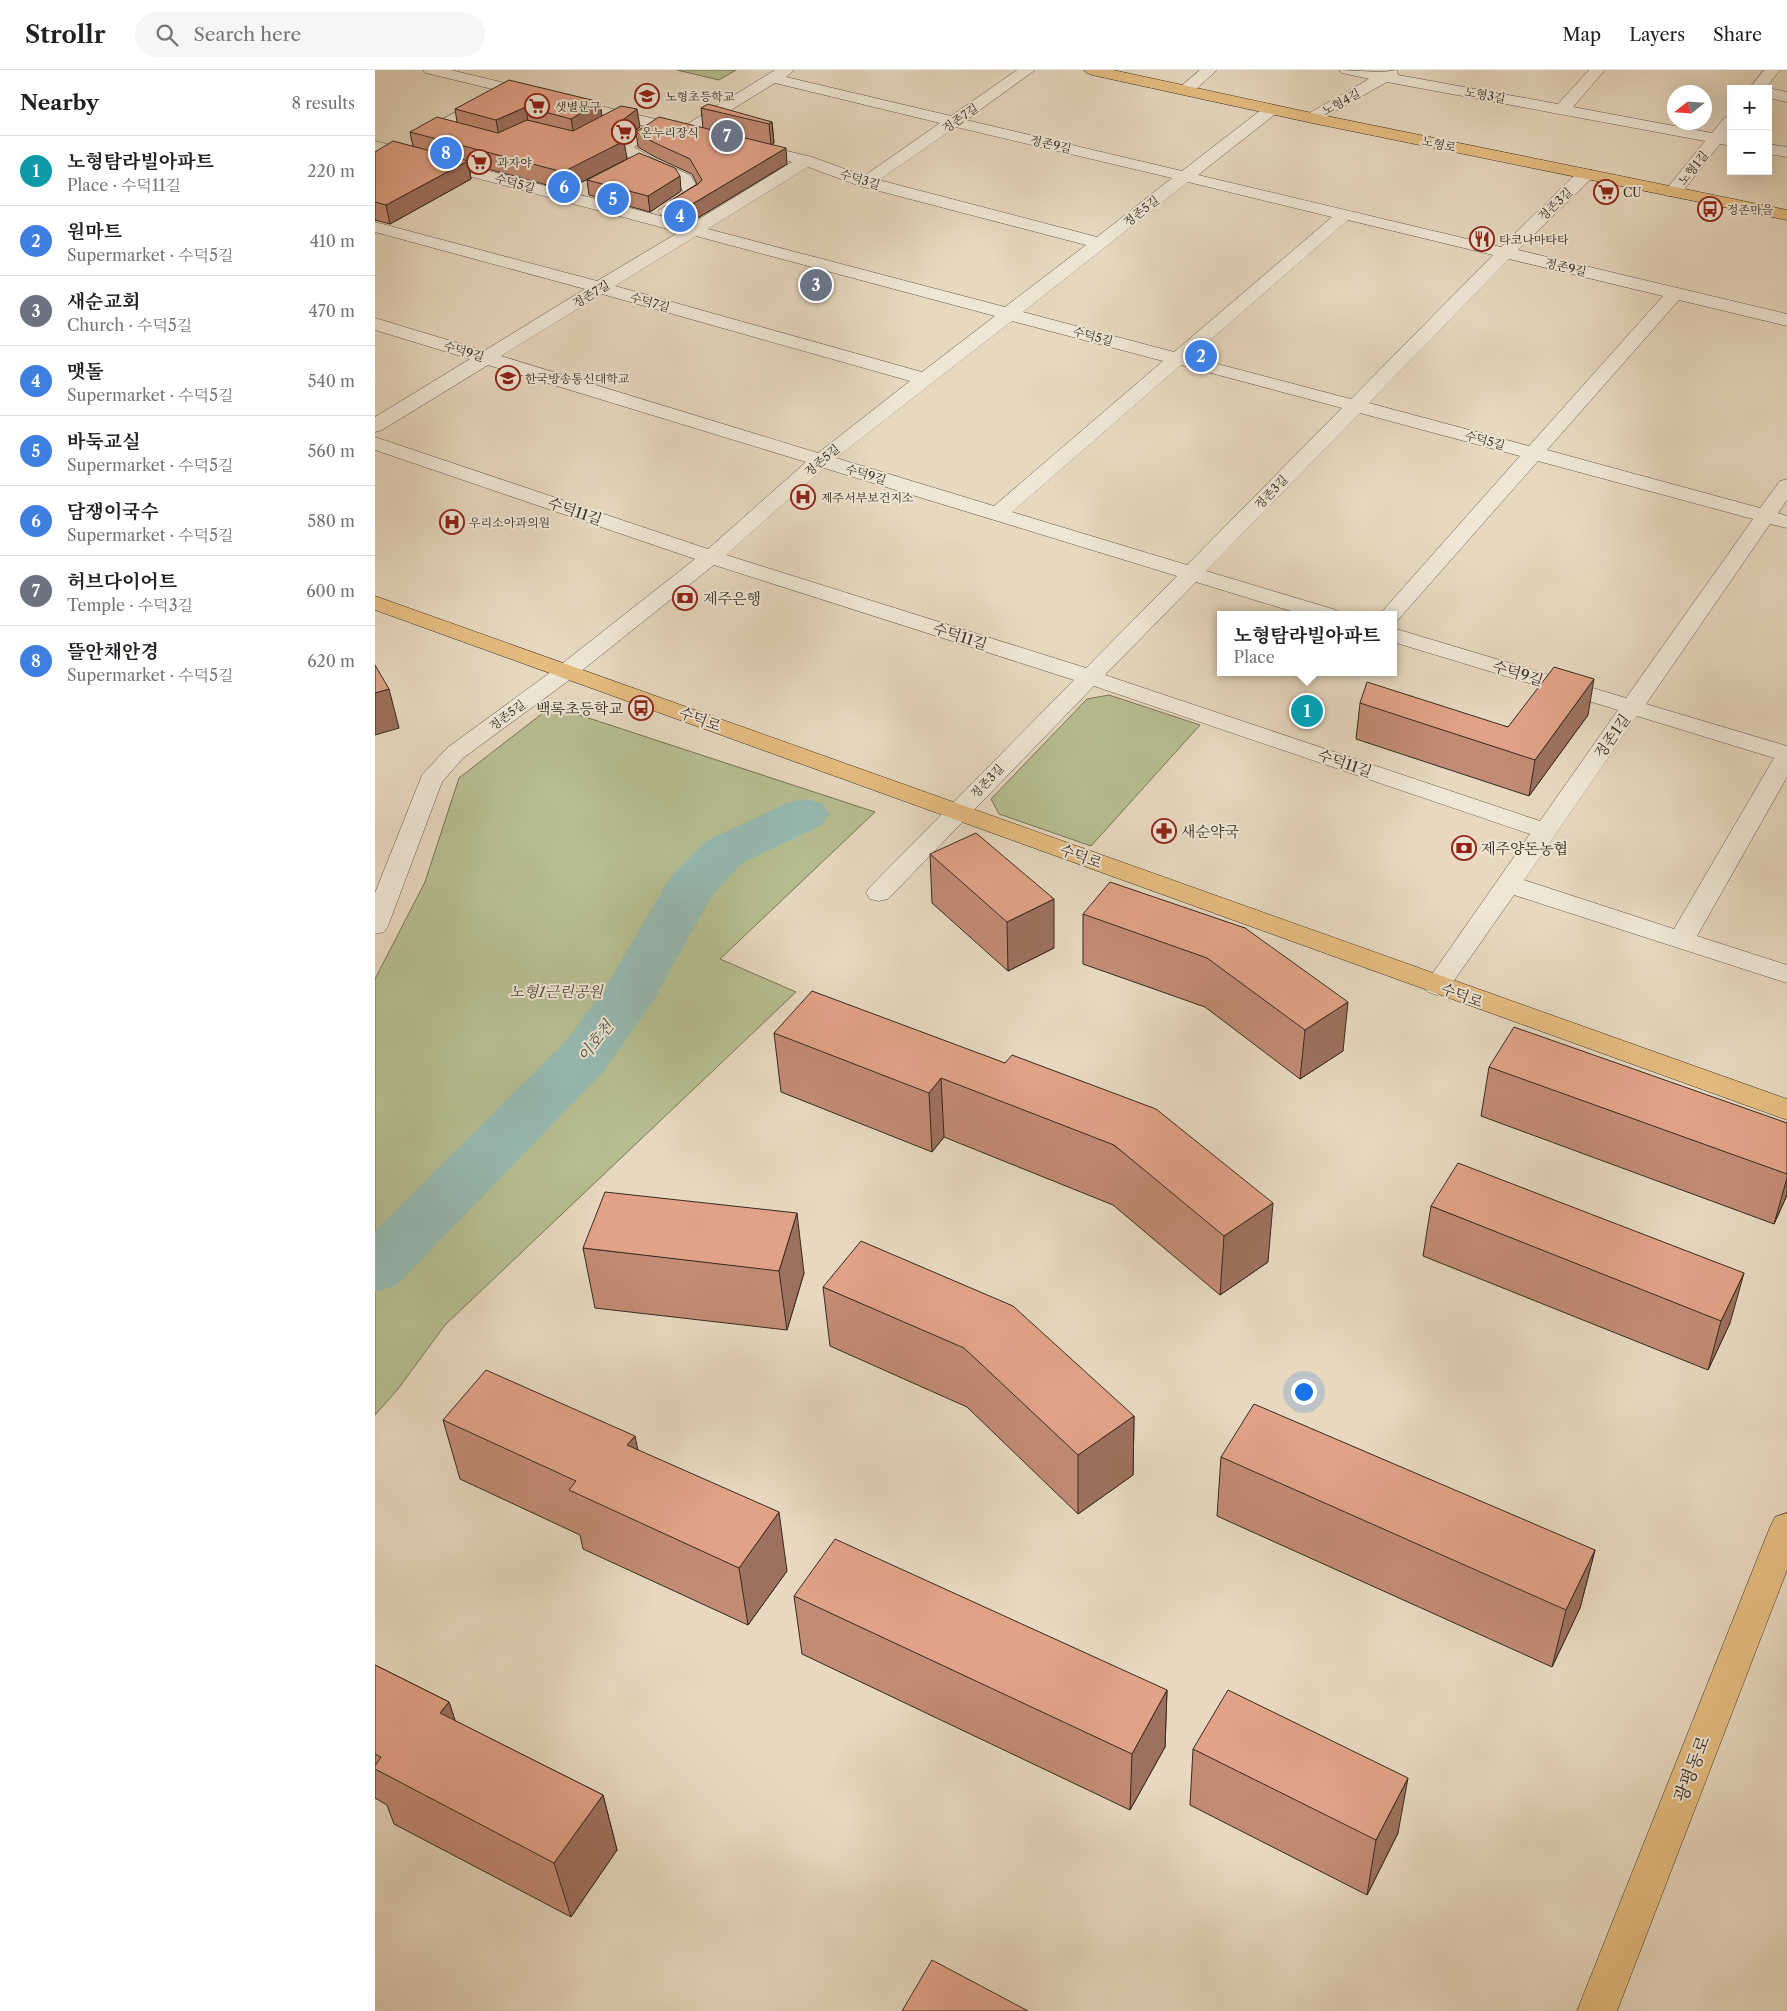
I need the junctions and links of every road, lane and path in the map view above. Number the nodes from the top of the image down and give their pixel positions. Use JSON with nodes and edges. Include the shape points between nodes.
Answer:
{"nodes":[{"id":1,"x":432,"y":70,"type":"edge"},
{"id":2,"x":1027,"y":70,"type":"edge"},
{"id":3,"x":1092,"y":70,"type":"edge"},
{"id":4,"x":1209,"y":70,"type":"edge"},
{"id":5,"x":1347,"y":70,"type":"edge"},
{"id":6,"x":1597,"y":70,"type":"edge"},
{"id":7,"x":1772,"y":70,"type":"edge"},
{"id":8,"x":1390,"y":73,"type":"edge"},
{"id":9,"x":779,"y":74,"type":"edge"},
{"id":10,"x":1760,"y":85,"type":"edge"},
{"id":11,"x":508,"y":89,"type":"junction"},
{"id":12,"x":1186,"y":90,"type":"junction"},
{"id":13,"x":1772,"y":94,"type":"edge"},
{"id":14,"x":1787,"y":96,"type":"edge"},
{"id":15,"x":1272,"y":109,"type":"junction"},
{"id":16,"x":1563,"y":109,"type":"junction"},
{"id":17,"x":621,"y":116,"type":"junction"},
{"id":18,"x":1312,"y":118,"type":"junction"},
{"id":19,"x":955,"y":121,"type":"junction"},
{"id":20,"x":657,"y":125,"type":"junction"},
{"id":21,"x":439,"y":127,"type":"junction"},
{"id":22,"x":599,"y":129,"type":"edge"},
{"id":23,"x":685,"y":131,"type":"junction"},
{"id":24,"x":456,"y":132,"type":"edge"},
{"id":25,"x":704,"y":136,"type":"edge"},
{"id":26,"x":1723,"y":140,"type":"edge"},
{"id":27,"x":733,"y":143,"type":"edge"},
{"id":28,"x":375,"y":146,"type":"edge"},
{"id":29,"x":1772,"y":150,"type":"edge"},
{"id":30,"x":394,"y":151,"type":"junction"},
{"id":31,"x":1787,"y":152,"type":"edge"},
{"id":32,"x":642,"y":159,"type":"junction"},
{"id":33,"x":375,"y":161,"type":"edge"},
{"id":34,"x":806,"y":161,"type":"junction"},
{"id":35,"x":625,"y":168,"type":"edge"},
{"id":36,"x":1586,"y":174,"type":"junction"},
{"id":37,"x":1185,"y":176,"type":"junction"},
{"id":38,"x":866,"y":182,"type":"junction"},
{"id":39,"x":593,"y":184,"type":"edge"},
{"id":40,"x":1673,"y":192,"type":"junction"},
{"id":41,"x":569,"y":197,"type":"junction"},
{"id":42,"x":1345,"y":214,"type":"junction"},
{"id":43,"x":1787,"y":215,"type":"edge"},
{"id":44,"x":653,"y":220,"type":"junction"},
{"id":45,"x":375,"y":227,"type":"edge"},
{"id":46,"x":695,"y":231,"type":"junction"},
{"id":47,"x":1100,"y":242,"type":"junction"},
{"id":48,"x":1505,"y":252,"type":"junction"},
{"id":49,"x":601,"y":288,"type":"junction"},
{"id":50,"x":1675,"y":293,"type":"junction"},
{"id":51,"x":1009,"y":314,"type":"junction"},
{"id":52,"x":1787,"y":320,"type":"edge"},
{"id":53,"x":375,"y":324,"type":"edge"},
{"id":54,"x":487,"y":358,"type":"junction"},
{"id":55,"x":1177,"y":358,"type":"junction"},
{"id":56,"x":925,"y":379,"type":"junction"},
{"id":57,"x":1355,"y":406,"type":"junction"},
{"id":58,"x":375,"y":426,"type":"edge"},
{"id":59,"x":375,"y":443,"type":"edge"},
{"id":60,"x":1533,"y":453,"type":"junction"},
{"id":61,"x":821,"y":460,"type":"junction"},
{"id":62,"x":1787,"y":485,"type":"edge"},
{"id":63,"x":997,"y":514,"type":"junction"},
{"id":64,"x":1776,"y":519,"type":"edge"},
{"id":65,"x":711,"y":557,"type":"junction"},
{"id":66,"x":1192,"y":573,"type":"junction"},
{"id":67,"x":375,"y":603,"type":"edge"},
{"id":68,"x":1315,"y":611,"type":"edge"},
{"id":69,"x":1393,"y":611,"type":"edge"},
{"id":70,"x":1397,"y":636,"type":"edge"},
{"id":71,"x":567,"y":671,"type":"junction"},
{"id":72,"x":1089,"y":677,"type":"junction"},
{"id":73,"x":1631,"y":707,"type":"junction"},
{"id":74,"x":1787,"y":755,"type":"edge"},
{"id":75,"x":957,"y":811,"type":"junction"},
{"id":76,"x":1545,"y":831,"type":"junction"},
{"id":77,"x":1508,"y":884,"type":"junction"},
{"id":78,"x":879,"y":893,"type":"dead end"},
{"id":79,"x":375,"y":926,"type":"edge"},
{"id":80,"x":1681,"y":940,"type":"junction"},
{"id":81,"x":1787,"y":974,"type":"edge"},
{"id":82,"x":1437,"y":986,"type":"junction"},
{"id":83,"x":1787,"y":1110,"type":"edge"},
{"id":84,"x":1787,"y":1527,"type":"edge"},
{"id":85,"x":1597,"y":2011,"type":"edge"}],
"edges":[{"from":1,"to":11,"type":"street"},
{"from":2,"to":19,"type":"street","name":"정존7길"},
{"from":3,"to":12,"type":"main road","name":"노형로"},
{"from":4,"to":12,"type":"street"},
{"from":5,"to":8,"type":"street","name":"노형3길"},
{"from":6,"to":16,"type":"street"},
{"from":7,"to":10,"type":"street"},
{"from":8,"to":16,"type":"street","name":"노형3길"},
{"from":8,"to":18,"type":"street","name":"노형4길"},
{"from":9,"to":19,"type":"street","name":"정존9길"},
{"from":9,"to":23,"type":"street"},
{"from":11,"to":17,"type":"street"},
{"from":11,"to":21,"type":"street"},
{"from":12,"to":15,"type":"main road","name":"노형로"},
{"from":13,"to":14,"type":"street"},
{"from":15,"to":18,"type":"main road","name":"노형로"},
{"from":15,"to":37,"type":"street","name":"정존5길"},
{"from":16,"to":26,"type":"street","name":"노형3길"},
{"from":17,"to":20,"type":"street"},
{"from":17,"to":22,"type":"street"},
{"from":18,"to":36,"type":"main road","name":"노형로"},
{"from":19,"to":37,"type":"street","name":"정존9길"},
{"from":19,"to":38,"type":"street","name":"정존7길"},
{"from":20,"to":23,"type":"street"},
{"from":20,"to":32,"type":"street","via":[[623,147]]},
{"from":21,"to":24,"type":"street"},
{"from":21,"to":30,"type":"street"},
{"from":23,"to":25,"type":"street"},
{"from":26,"to":40,"type":"street","name":"노형1길"},
{"from":27,"to":34,"type":"street","name":"수덕3길"},
{"from":28,"to":30,"type":"street","name":"수덕5길"},
{"from":29,"to":31,"type":"street"},
{"from":30,"to":33,"type":"street"},
{"from":30,"to":41,"type":"street","name":"수덕5길"},
{"from":32,"to":35,"type":"street"},
{"from":32,"to":44,"type":"street","via":[[684,179],[693,194]]},
{"from":34,"to":38,"type":"street","name":"수덕3길"},
{"from":34,"to":46,"type":"street","name":"정존7길"},
{"from":36,"to":40,"type":"main road","name":"노형로"},
{"from":36,"to":48,"type":"street","name":"정존3길"},
{"from":37,"to":42,"type":"street","name":"정존9길"},
{"from":37,"to":47,"type":"street","name":"정존5길"},
{"from":38,"to":47,"type":"street","name":"수덕3길"},
{"from":39,"to":41,"type":"street"},
{"from":40,"to":43,"type":"main road","name":"노형로"},
{"from":41,"to":44,"type":"street","name":"수덕5길"},
{"from":42,"to":48,"type":"street","name":"정존9길"},
{"from":42,"to":55,"type":"street"},
{"from":44,"to":46,"type":"street","name":"수덕5길"},
{"from":45,"to":49,"type":"street","name":"수덕7길"},
{"from":46,"to":49,"type":"street","name":"정존7길"},
{"from":46,"to":51,"type":"street","name":"수덕5길"},
{"from":47,"to":51,"type":"street","name":"정존5길"},
{"from":48,"to":50,"type":"street","name":"정존9길"},
{"from":48,"to":57,"type":"street","name":"정존3길"},
{"from":49,"to":54,"type":"street","name":"정존7길"},
{"from":49,"to":56,"type":"street","name":"수덕7길"},
{"from":50,"to":52,"type":"street","name":"정존9길"},
{"from":50,"to":60,"type":"street"},
{"from":51,"to":55,"type":"street","name":"수덕5길"},
{"from":51,"to":56,"type":"street","name":"정존5길"},
{"from":53,"to":54,"type":"street","name":"수덕9길"},
{"from":54,"to":58,"type":"street","name":"정존7길"},
{"from":54,"to":61,"type":"street","name":"수덕9길"},
{"from":55,"to":57,"type":"street","name":"수덕5길"},
{"from":55,"to":63,"type":"street"},
{"from":56,"to":61,"type":"street","name":"정존5길"},
{"from":57,"to":60,"type":"street","name":"수덕5길"},
{"from":57,"to":66,"type":"street","name":"정존3길"},
{"from":59,"to":65,"type":"street","name":"수덕11길"},
{"from":60,"to":64,"type":"street","name":"수덕5길"},
{"from":60,"to":69,"type":"street"},
{"from":61,"to":63,"type":"street","name":"수덕9길"},
{"from":61,"to":65,"type":"street","name":"정존5길"},
{"from":62,"to":64,"type":"street","name":"정존1길"},
{"from":63,"to":66,"type":"street","name":"수덕9길"},
{"from":64,"to":73,"type":"street","name":"정존1길"},
{"from":65,"to":71,"type":"street","name":"정존5길"},
{"from":65,"to":72,"type":"street","name":"수덕11길"},
{"from":66,"to":68,"type":"street","name":"수덕9길"},
{"from":66,"to":72,"type":"street","name":"정존3길"},
{"from":67,"to":71,"type":"main road","name":"수덕로"},
{"from":70,"to":73,"type":"street","name":"수덕9길"},
{"from":71,"to":75,"type":"main road","name":"수덕로"},
{"from":71,"to":79,"type":"street","name":"정존5길","via":[[455,753],[431,780]]},
{"from":72,"to":75,"type":"street","name":"정존3길"},
{"from":72,"to":76,"type":"street","name":"수덕11길"},
{"from":73,"to":74,"type":"street","name":"수덕9길"},
{"from":73,"to":76,"type":"street","name":"정존1길"},
{"from":74,"to":80,"type":"street","name":"수덕9길"},
{"from":75,"to":78,"type":"street","name":"정존3길"},
{"from":75,"to":82,"type":"main road","name":"수덕로"},
{"from":76,"to":77,"type":"street","name":"정존1길"},
{"from":77,"to":80,"type":"street"},
{"from":77,"to":82,"type":"street","name":"정존1길"},
{"from":80,"to":81,"type":"street"},
{"from":82,"to":83,"type":"main road","name":"수덕로"},
{"from":84,"to":85,"type":"main road","name":"광평동로"}]}
